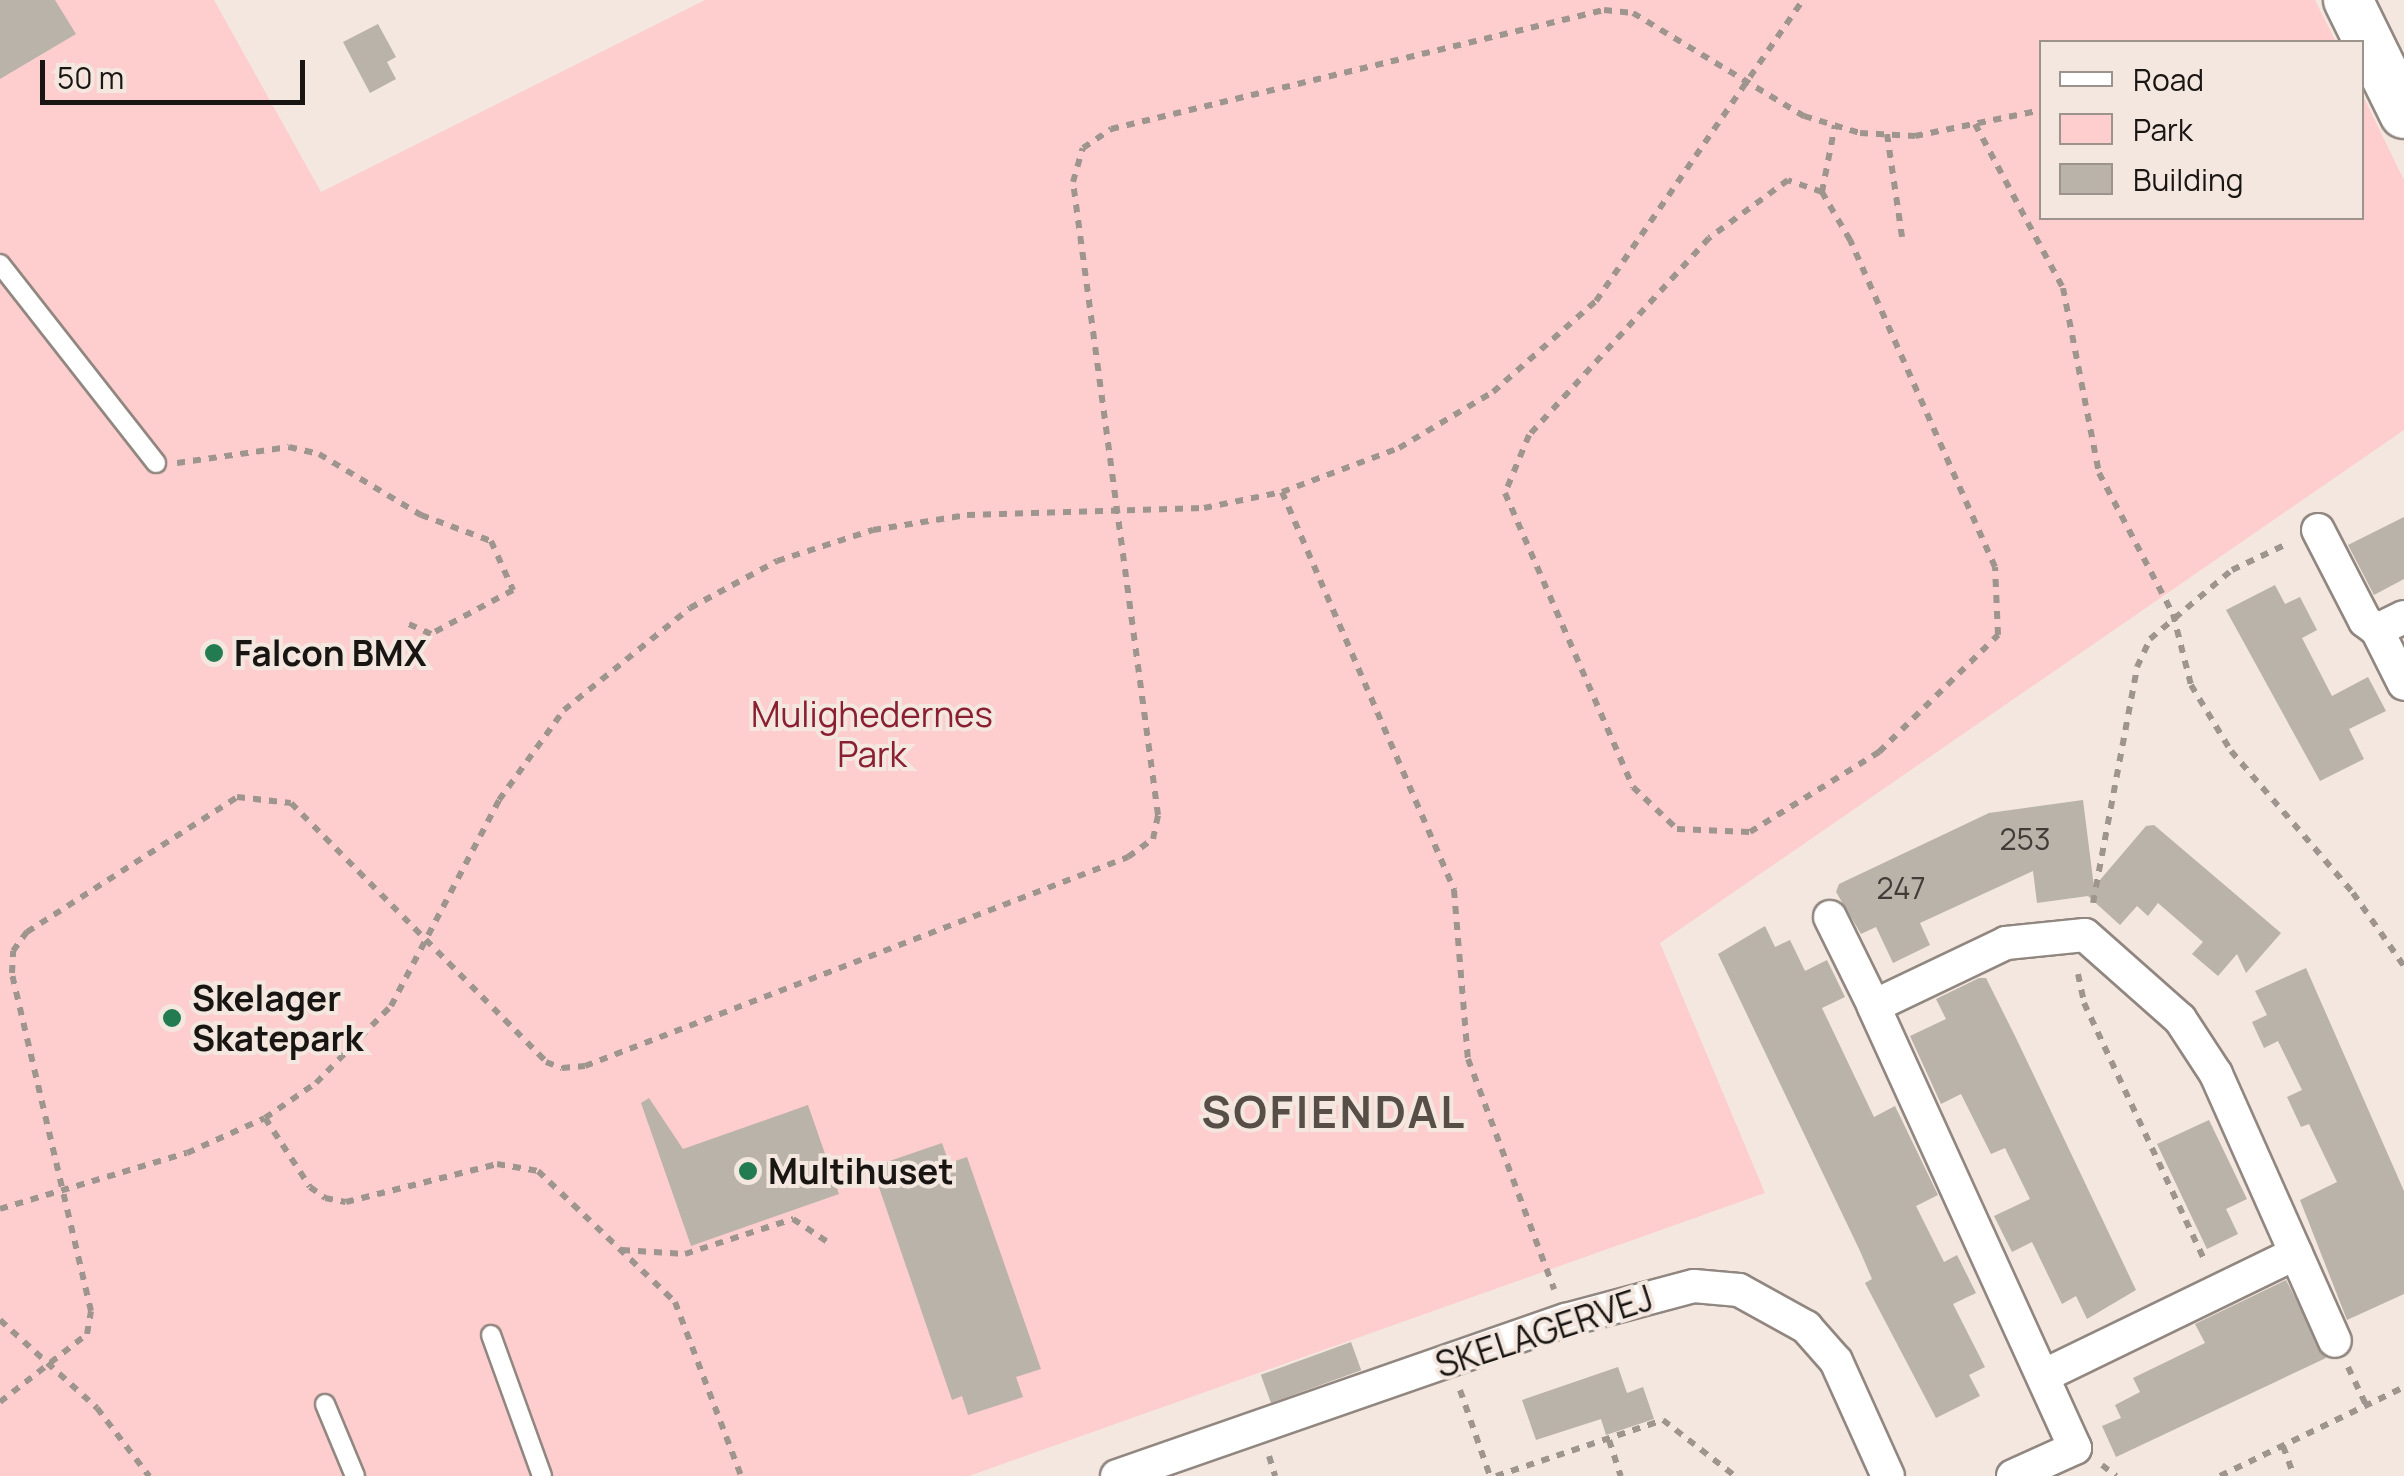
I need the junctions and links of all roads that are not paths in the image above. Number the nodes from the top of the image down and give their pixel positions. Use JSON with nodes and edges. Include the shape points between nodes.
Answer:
{"nodes":[{"id":1,"x":2348,"y":0,"type":"edge"},
{"id":2,"x":2404,"y":114,"type":"edge"},
{"id":3,"x":0,"y":264,"type":"edge"},
{"id":4,"x":156,"y":463,"type":"road end"},
{"id":5,"x":2318,"y":530,"type":"road end"},
{"id":6,"x":2390,"y":624,"type":"edge"},
{"id":7,"x":2404,"y":684,"type":"edge"},
{"id":8,"x":1830,"y":917,"type":"dead end"},
{"id":9,"x":1874,"y":1006,"type":"junction"},
{"id":10,"x":2296,"y":1253,"type":"junction"},
{"id":11,"x":490,"y":1335,"type":"dead end"},
{"id":12,"x":2335,"y":1341,"type":"dead end"},
{"id":13,"x":2044,"y":1376,"type":"junction"},
{"id":14,"x":325,"y":1404,"type":"dead end"},
{"id":15,"x":355,"y":1476,"type":"edge"},
{"id":16,"x":542,"y":1476,"type":"edge"},
{"id":17,"x":1117,"y":1476,"type":"edge"},
{"id":18,"x":1888,"y":1476,"type":"edge"},
{"id":19,"x":2013,"y":1476,"type":"edge"}],
"edges":[{"from":1,"to":2,"type":"street"},
{"from":3,"to":4,"type":"lane"},
{"from":5,"to":6,"type":"street","via":[[2365,622]]},
{"from":6,"to":7,"type":"street"},
{"from":8,"to":9,"type":"street"},
{"from":9,"to":10,"type":"street","via":[[2006,943],[2085,935],[2194,1038]]},
{"from":9,"to":13,"type":"street"},
{"from":10,"to":12,"type":"street"},
{"from":10,"to":13,"type":"street"},
{"from":11,"to":16,"type":"lane"},
{"from":13,"to":19,"type":"street","via":[[2075,1448]]},
{"from":14,"to":15,"type":"lane"},
{"from":17,"to":18,"type":"street","name":"SKELAGERVEJ","via":[[1566,1320],[1694,1286],[1772,1302],[1806,1326],[1836,1361]]}]}
